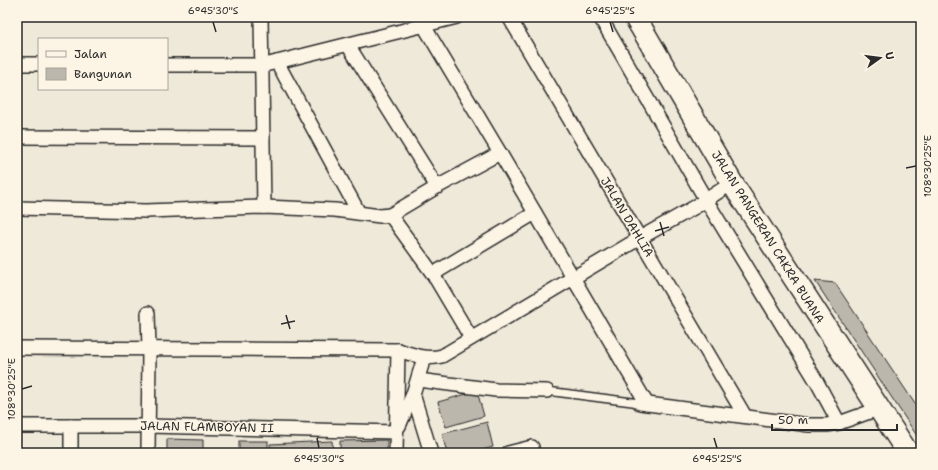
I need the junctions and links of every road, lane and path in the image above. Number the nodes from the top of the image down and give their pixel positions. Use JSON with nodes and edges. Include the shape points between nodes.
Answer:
{"nodes":[{"id":1,"x":261,"y":17,"type":"edge"},
{"id":2,"x":457,"y":17,"type":"edge"},
{"id":3,"x":509,"y":17,"type":"edge"},
{"id":4,"x":600,"y":17,"type":"edge"},
{"id":5,"x":634,"y":17,"type":"edge"},
{"id":6,"x":424,"y":26,"type":"junction"},
{"id":7,"x":348,"y":45,"type":"junction"},
{"id":8,"x":277,"y":62,"type":"junction"},
{"id":9,"x":17,"y":64,"type":"edge"},
{"id":10,"x":38,"y":64,"type":"edge"},
{"id":11,"x":168,"y":65,"type":"edge"},
{"id":12,"x":261,"y":65,"type":"junction"},
{"id":13,"x":17,"y":137,"type":"edge"},
{"id":14,"x":263,"y":138,"type":"junction"},
{"id":15,"x":500,"y":153,"type":"junction"},
{"id":16,"x":732,"y":182,"type":"junction"},
{"id":17,"x":437,"y":187,"type":"junction"},
{"id":18,"x":706,"y":200,"type":"junction"},
{"id":19,"x":264,"y":207,"type":"junction"},
{"id":20,"x":17,"y":208,"type":"edge"},
{"id":21,"x":359,"y":213,"type":"junction"},
{"id":22,"x":535,"y":213,"type":"junction"},
{"id":23,"x":390,"y":215,"type":"junction"},
{"id":24,"x":640,"y":238,"type":"junction"},
{"id":25,"x":433,"y":274,"type":"junction"},
{"id":26,"x":574,"y":278,"type":"junction"},
{"id":27,"x":148,"y":312,"type":"dead end"},
{"id":28,"x":472,"y":338,"type":"junction"},
{"id":29,"x":17,"y":348,"type":"edge"},
{"id":30,"x":149,"y":349,"type":"junction"},
{"id":31,"x":398,"y":350,"type":"junction"},
{"id":32,"x":424,"y":358,"type":"junction"},
{"id":33,"x":418,"y":380,"type":"junction"},
{"id":34,"x":547,"y":391,"type":"joint"},
{"id":35,"x":413,"y":394,"type":"junction"},
{"id":36,"x":644,"y":403,"type":"junction"},
{"id":37,"x":878,"y":409,"type":"junction"},
{"id":38,"x":745,"y":416,"type":"junction"},
{"id":39,"x":839,"y":423,"type":"junction"},
{"id":40,"x":17,"y":426,"type":"edge"},
{"id":41,"x":71,"y":426,"type":"junction"},
{"id":42,"x":148,"y":426,"type":"junction"},
{"id":43,"x":396,"y":432,"type":"junction"},
{"id":44,"x":532,"y":447,"type":"dead end"},
{"id":45,"x":71,"y":453,"type":"edge"},
{"id":46,"x":148,"y":453,"type":"edge"},
{"id":47,"x":396,"y":453,"type":"edge"},
{"id":48,"x":431,"y":453,"type":"edge"},
{"id":49,"x":508,"y":453,"type":"edge"},
{"id":50,"x":908,"y":453,"type":"edge"}],
"edges":[{"from":1,"to":12,"type":"street"},
{"from":2,"to":6,"type":"street"},
{"from":3,"to":24,"type":"street","name":"JALAN DAHLIA"},
{"from":4,"to":18,"type":"street"},
{"from":5,"to":16,"type":"main road","name":"JALAN PANGERAN CAKRA BUANA"},
{"from":6,"to":7,"type":"street"},
{"from":6,"to":15,"type":"street"},
{"from":7,"to":8,"type":"street"},
{"from":7,"to":17,"type":"street"},
{"from":8,"to":12,"type":"street"},
{"from":8,"to":21,"type":"street"},
{"from":9,"to":10,"type":"street"},
{"from":11,"to":12,"type":"street"},
{"from":12,"to":14,"type":"street"},
{"from":13,"to":14,"type":"street"},
{"from":14,"to":19,"type":"street"},
{"from":15,"to":17,"type":"street"},
{"from":15,"to":22,"type":"street"},
{"from":16,"to":18,"type":"street"},
{"from":16,"to":37,"type":"main road","name":"JALAN PANGERAN CAKRA BUANA"},
{"from":17,"to":23,"type":"street"},
{"from":18,"to":24,"type":"street"},
{"from":18,"to":39,"type":"street","via":[[817,382]]},
{"from":19,"to":20,"type":"street","via":[[146,211]]},
{"from":19,"to":21,"type":"street"},
{"from":21,"to":23,"type":"street"},
{"from":22,"to":25,"type":"street"},
{"from":22,"to":26,"type":"street"},
{"from":23,"to":25,"type":"street"},
{"from":24,"to":26,"type":"street"},
{"from":24,"to":38,"type":"street","name":"JALAN DAHLIA"},
{"from":25,"to":28,"type":"street"},
{"from":26,"to":28,"type":"street"},
{"from":26,"to":36,"type":"street"},
{"from":27,"to":30,"type":"street"},
{"from":28,"to":32,"type":"street","via":[[442,356]]},
{"from":29,"to":30,"type":"street"},
{"from":30,"to":31,"type":"street"},
{"from":30,"to":42,"type":"street"},
{"from":31,"to":32,"type":"street"},
{"from":31,"to":43,"type":"street"},
{"from":32,"to":33,"type":"street"},
{"from":33,"to":34,"type":"street","via":[[496,390]]},
{"from":33,"to":35,"type":"street"},
{"from":34,"to":36,"type":"lane"},
{"from":35,"to":43,"type":"street"},
{"from":35,"to":48,"type":"street"},
{"from":36,"to":38,"type":"street"},
{"from":37,"to":39,"type":"street"},
{"from":37,"to":50,"type":"main road","name":"JALAN PANGERAN CAKRA BUANA"},
{"from":38,"to":39,"type":"street","via":[[809,425]]},
{"from":40,"to":41,"type":"street","name":"JALAN FLAMBOYAN II"},
{"from":41,"to":42,"type":"street","name":"JALAN FLAMBOYAN II"},
{"from":41,"to":45,"type":"street"},
{"from":42,"to":43,"type":"street","name":"JALAN FLAMBOYAN II"},
{"from":42,"to":46,"type":"street"},
{"from":43,"to":47,"type":"street"},
{"from":44,"to":49,"type":"street"}]}
